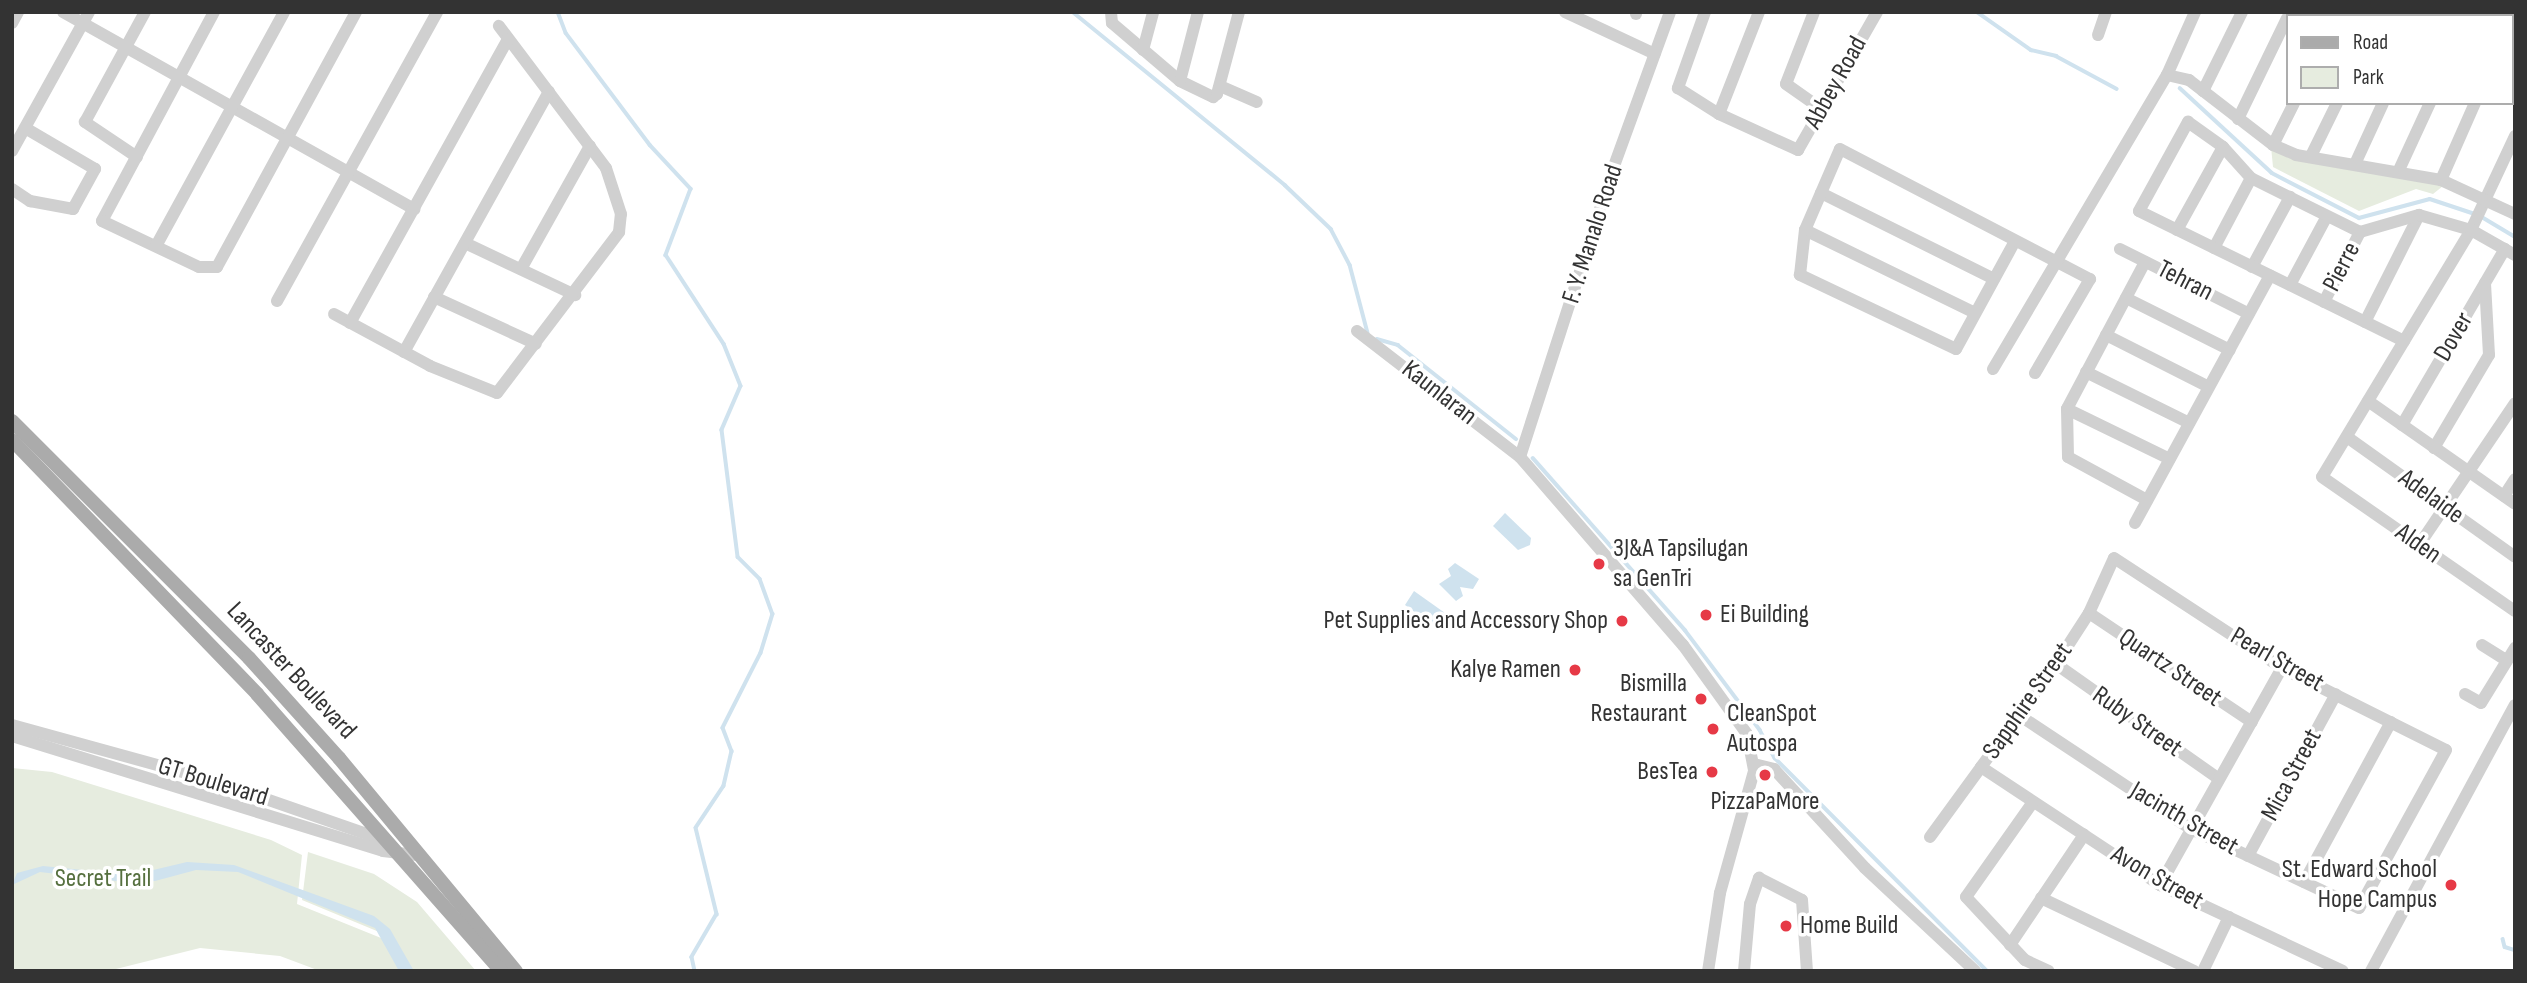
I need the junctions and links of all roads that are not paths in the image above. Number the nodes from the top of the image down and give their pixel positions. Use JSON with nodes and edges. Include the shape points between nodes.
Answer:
{"nodes":[{"id":1,"x":18,"y":12,"type":"edge"},
{"id":2,"x":62,"y":12,"type":"edge"},
{"id":3,"x":145,"y":12,"type":"edge"},
{"id":4,"x":214,"y":12,"type":"edge"},
{"id":5,"x":284,"y":12,"type":"edge"},
{"id":6,"x":356,"y":12,"type":"edge"},
{"id":7,"x":437,"y":12,"type":"edge"},
{"id":8,"x":1111,"y":12,"type":"edge"},
{"id":9,"x":1153,"y":12,"type":"edge"},
{"id":10,"x":1198,"y":12,"type":"edge"},
{"id":11,"x":1239,"y":12,"type":"edge"},
{"id":12,"x":1565,"y":12,"type":"edge"},
{"id":13,"x":1670,"y":12,"type":"edge"},
{"id":14,"x":1705,"y":12,"type":"edge"},
{"id":15,"x":1759,"y":12,"type":"edge"},
{"id":16,"x":1814,"y":12,"type":"edge"},
{"id":17,"x":1877,"y":12,"type":"edge"},
{"id":18,"x":2106,"y":12,"type":"edge"},
{"id":19,"x":2195,"y":12,"type":"edge"},
{"id":20,"x":2242,"y":12,"type":"edge"},
{"id":21,"x":85,"y":18,"type":"edge"},
{"id":22,"x":2286,"y":19,"type":"edge"},
{"id":23,"x":12,"y":23,"type":"edge"},
{"id":24,"x":499,"y":26,"type":"dead end"},
{"id":25,"x":2098,"y":35,"type":"dead end"},
{"id":26,"x":509,"y":39,"type":"junction"},
{"id":27,"x":126,"y":48,"type":"junction"},
{"id":28,"x":1143,"y":50,"type":"junction"},
{"id":29,"x":1655,"y":54,"type":"junction"},
{"id":30,"x":2167,"y":75,"type":"junction"},
{"id":31,"x":179,"y":78,"type":"junction"},
{"id":32,"x":1180,"y":81,"type":"junction"},
{"id":33,"x":1220,"y":86,"type":"junction"},
{"id":34,"x":2203,"y":91,"type":"junction"},
{"id":35,"x":549,"y":92,"type":"junction"},
{"id":36,"x":1257,"y":102,"type":"dead end"},
{"id":37,"x":2293,"y":105,"type":"edge"},
{"id":38,"x":2336,"y":105,"type":"edge"},
{"id":39,"x":2382,"y":105,"type":"edge"},
{"id":40,"x":2429,"y":105,"type":"edge"},
{"id":41,"x":2474,"y":105,"type":"edge"},
{"id":42,"x":232,"y":107,"type":"junction"},
{"id":43,"x":1820,"y":108,"type":"junction"},
{"id":44,"x":1719,"y":114,"type":"junction"},
{"id":45,"x":2238,"y":119,"type":"junction"},
{"id":46,"x":25,"y":128,"type":"junction"},
{"id":47,"x":2515,"y":136,"type":"edge"},
{"id":48,"x":287,"y":138,"type":"junction"},
{"id":49,"x":2273,"y":145,"type":"junction"},
{"id":50,"x":590,"y":146,"type":"junction"},
{"id":51,"x":2223,"y":147,"type":"junction"},
{"id":52,"x":12,"y":151,"type":"edge"},
{"id":53,"x":2311,"y":156,"type":"junction"},
{"id":54,"x":137,"y":157,"type":"junction"},
{"id":55,"x":2355,"y":164,"type":"junction"},
{"id":56,"x":2399,"y":170,"type":"junction"},
{"id":57,"x":348,"y":172,"type":"junction"},
{"id":58,"x":2251,"y":178,"type":"junction"},
{"id":59,"x":2441,"y":180,"type":"junction"},
{"id":60,"x":12,"y":189,"type":"edge"},
{"id":61,"x":1821,"y":193,"type":"junction"},
{"id":62,"x":2290,"y":197,"type":"junction"},
{"id":63,"x":2484,"y":203,"type":"junction"},
{"id":64,"x":414,"y":209,"type":"junction"},
{"id":65,"x":2515,"y":214,"type":"edge"},
{"id":66,"x":2419,"y":215,"type":"junction"},
{"id":67,"x":2327,"y":216,"type":"junction"},
{"id":68,"x":2472,"y":227,"type":"junction"},
{"id":69,"x":1805,"y":230,"type":"junction"},
{"id":70,"x":2177,"y":230,"type":"junction"},
{"id":71,"x":2360,"y":232,"type":"junction"},
{"id":72,"x":2015,"y":241,"type":"junction"},
{"id":73,"x":465,"y":243,"type":"junction"},
{"id":74,"x":156,"y":246,"type":"junction"},
{"id":75,"x":2214,"y":248,"type":"junction"},
{"id":76,"x":2120,"y":249,"type":"dead end"},
{"id":77,"x":2510,"y":252,"type":"edge"},
{"id":78,"x":2053,"y":261,"type":"junction"},
{"id":79,"x":2145,"y":261,"type":"junction"},
{"id":80,"x":2252,"y":267,"type":"junction"},
{"id":81,"x":521,"y":269,"type":"junction"},
{"id":82,"x":2270,"y":275,"type":"junction"},
{"id":83,"x":1994,"y":279,"type":"junction"},
{"id":84,"x":2485,"y":283,"type":"junction"},
{"id":85,"x":2290,"y":285,"type":"junction"},
{"id":86,"x":575,"y":295,"type":"junction"},
{"id":87,"x":434,"y":297,"type":"junction"},
{"id":88,"x":2126,"y":298,"type":"junction"},
{"id":89,"x":277,"y":301,"type":"dead end"},
{"id":90,"x":2324,"y":302,"type":"junction"},
{"id":91,"x":1975,"y":313,"type":"junction"},
{"id":92,"x":334,"y":314,"type":"dead end"},
{"id":93,"x":2249,"y":314,"type":"junction"},
{"id":94,"x":2365,"y":322,"type":"junction"},
{"id":95,"x":350,"y":323,"type":"junction"},
{"id":96,"x":1357,"y":331,"type":"dead end"},
{"id":97,"x":2106,"y":335,"type":"junction"},
{"id":98,"x":2404,"y":341,"type":"junction"},
{"id":99,"x":536,"y":345,"type":"junction"},
{"id":100,"x":2230,"y":350,"type":"junction"},
{"id":101,"x":404,"y":352,"type":"junction"},
{"id":102,"x":1993,"y":369,"type":"dead end"},
{"id":103,"x":2087,"y":372,"type":"junction"},
{"id":104,"x":2035,"y":373,"type":"dead end"},
{"id":105,"x":2209,"y":387,"type":"junction"},
{"id":106,"x":2368,"y":401,"type":"junction"},
{"id":107,"x":2515,"y":402,"type":"edge"},
{"id":108,"x":2067,"y":409,"type":"junction"},
{"id":109,"x":12,"y":421,"type":"edge"},
{"id":110,"x":2189,"y":423,"type":"junction"},
{"id":111,"x":2402,"y":425,"type":"junction"},
{"id":112,"x":2347,"y":437,"type":"junction"},
{"id":113,"x":12,"y":440,"type":"edge"},
{"id":114,"x":2434,"y":448,"type":"junction"},
{"id":115,"x":1520,"y":457,"type":"junction"},
{"id":116,"x":2170,"y":459,"type":"junction"},
{"id":117,"x":2471,"y":473,"type":"junction"},
{"id":118,"x":2515,"y":479,"type":"edge"},
{"id":119,"x":2147,"y":500,"type":"junction"},
{"id":120,"x":2510,"y":500,"type":"edge"},
{"id":121,"x":2446,"y":508,"type":"junction"},
{"id":122,"x":2135,"y":523,"type":"dead end"},
{"id":123,"x":2420,"y":545,"type":"junction"},
{"id":124,"x":2515,"y":557,"type":"edge"},
{"id":125,"x":2114,"y":558,"type":"joint"},
{"id":126,"x":2515,"y":611,"type":"edge"},
{"id":127,"x":2089,"y":613,"type":"junction"},
{"id":128,"x":2482,"y":645,"type":"dead end"},
{"id":129,"x":2515,"y":648,"type":"edge"},
{"id":130,"x":2506,"y":660,"type":"junction"},
{"id":131,"x":2056,"y":664,"type":"junction"},
{"id":132,"x":2282,"y":668,"type":"junction"},
{"id":133,"x":2336,"y":694,"type":"junction"},
{"id":134,"x":2465,"y":694,"type":"dead end"},
{"id":135,"x":2515,"y":705,"type":"edge"},
{"id":136,"x":2019,"y":715,"type":"junction"},
{"id":137,"x":2252,"y":722,"type":"junction"},
{"id":138,"x":2391,"y":722,"type":"junction"},
{"id":139,"x":12,"y":725,"type":"edge"},
{"id":140,"x":12,"y":736,"type":"edge"},
{"id":141,"x":1754,"y":764,"type":"junction"},
{"id":142,"x":1981,"y":767,"type":"junction"},
{"id":143,"x":2219,"y":779,"type":"junction"},
{"id":144,"x":2033,"y":802,"type":"junction"},
{"id":145,"x":2191,"y":829,"type":"junction"},
{"id":146,"x":2084,"y":835,"type":"junction"},
{"id":147,"x":1930,"y":837,"type":"dead end"},
{"id":148,"x":390,"y":842,"type":"junction"},
{"id":149,"x":412,"y":852,"type":"junction"},
{"id":150,"x":2248,"y":856,"type":"junction"},
{"id":151,"x":2304,"y":882,"type":"junction"},
{"id":152,"x":2160,"y":885,"type":"junction"},
{"id":153,"x":2041,"y":898,"type":"junction"},
{"id":154,"x":2359,"y":908,"type":"joint"},
{"id":155,"x":2228,"y":917,"type":"junction"},
{"id":156,"x":2010,"y":945,"type":"junction"},
{"id":157,"x":501,"y":971,"type":"edge"},
{"id":158,"x":516,"y":971,"type":"edge"},
{"id":159,"x":1708,"y":971,"type":"edge"},
{"id":160,"x":1744,"y":971,"type":"edge"},
{"id":161,"x":1807,"y":971,"type":"edge"},
{"id":162,"x":1975,"y":971,"type":"edge"},
{"id":163,"x":2049,"y":971,"type":"edge"},
{"id":164,"x":2194,"y":971,"type":"edge"},
{"id":165,"x":2203,"y":971,"type":"edge"},
{"id":166,"x":2343,"y":971,"type":"edge"},
{"id":167,"x":2371,"y":971,"type":"edge"}],
"edges":[{"from":1,"to":23,"type":"street"},
{"from":2,"to":21,"type":"street"},
{"from":3,"to":27,"type":"street"},
{"from":4,"to":31,"type":"street"},
{"from":5,"to":42,"type":"street"},
{"from":6,"to":48,"type":"street"},
{"from":7,"to":57,"type":"street"},
{"from":8,"to":28,"type":"street","via":[[1112,23]]},
{"from":9,"to":28,"type":"street"},
{"from":10,"to":32,"type":"street"},
{"from":11,"to":33,"type":"street"},
{"from":12,"to":29,"type":"street"},
{"from":13,"to":29,"type":"street","name":"F. Y. Manalo Road"},
{"from":14,"to":44,"type":"street","via":[[1676,86]]},
{"from":15,"to":44,"type":"street"},
{"from":16,"to":43,"type":"street","via":[[1786,85]]},
{"from":17,"to":43,"type":"street","name":"Abbey Road"},
{"from":18,"to":25,"type":"street"},
{"from":19,"to":30,"type":"street"},
{"from":20,"to":34,"type":"street"},
{"from":21,"to":27,"type":"street"},
{"from":21,"to":46,"type":"street"},
{"from":22,"to":45,"type":"street"},
{"from":24,"to":26,"type":"street"},
{"from":26,"to":35,"type":"street"},
{"from":26,"to":64,"type":"street"},
{"from":27,"to":31,"type":"street"},
{"from":27,"to":54,"type":"street","via":[[85,122]]},
{"from":28,"to":32,"type":"street"},
{"from":29,"to":115,"type":"street","name":"F. Y. Manalo Road"},
{"from":30,"to":34,"type":"street","via":[[2179,76]]},
{"from":30,"to":78,"type":"street","via":[[2083,222]]},
{"from":31,"to":42,"type":"street"},
{"from":31,"to":54,"type":"street"},
{"from":32,"to":33,"type":"street","via":[[1213,97]]},
{"from":33,"to":36,"type":"street"},
{"from":34,"to":45,"type":"street"},
{"from":35,"to":50,"type":"street"},
{"from":35,"to":73,"type":"street"},
{"from":37,"to":49,"type":"street"},
{"from":38,"to":53,"type":"street"},
{"from":39,"to":55,"type":"street"},
{"from":40,"to":56,"type":"street"},
{"from":41,"to":59,"type":"street"},
{"from":42,"to":48,"type":"street"},
{"from":42,"to":74,"type":"street"},
{"from":43,"to":44,"type":"street","name":"Abbey Road","via":[[1801,148],[1794,149]]},
{"from":45,"to":49,"type":"street"},
{"from":46,"to":52,"type":"street"},
{"from":46,"to":60,"type":"street","via":[[95,170],[73,209],[30,201]]},
{"from":47,"to":63,"type":"street"},
{"from":48,"to":57,"type":"street"},
{"from":48,"to":74,"type":"street","via":[[217,267],[199,267]]},
{"from":49,"to":53,"type":"street"},
{"from":50,"to":81,"type":"street"},
{"from":50,"to":86,"type":"street","via":[[614,185],[621,214],[619,232]]},
{"from":51,"to":58,"type":"street"},
{"from":51,"to":70,"type":"street"},
{"from":51,"to":70,"type":"street","via":[[2188,122],[2139,211]]},
{"from":53,"to":55,"type":"street"},
{"from":54,"to":74,"type":"street","via":[[102,221]]},
{"from":55,"to":56,"type":"street"},
{"from":56,"to":59,"type":"street"},
{"from":57,"to":64,"type":"street"},
{"from":57,"to":89,"type":"street"},
{"from":58,"to":62,"type":"street"},
{"from":58,"to":75,"type":"street"},
{"from":59,"to":63,"type":"street"},
{"from":61,"to":69,"type":"street"},
{"from":61,"to":72,"type":"street","via":[[1840,149]]},
{"from":61,"to":83,"type":"street"},
{"from":62,"to":67,"type":"street"},
{"from":62,"to":80,"type":"street"},
{"from":63,"to":65,"type":"street"},
{"from":63,"to":68,"type":"street"},
{"from":64,"to":95,"type":"street"},
{"from":66,"to":68,"type":"street"},
{"from":66,"to":71,"type":"street"},
{"from":66,"to":94,"type":"street"},
{"from":67,"to":71,"type":"street"},
{"from":67,"to":85,"type":"street"},
{"from":68,"to":77,"type":"street"},
{"from":68,"to":98,"type":"street"},
{"from":69,"to":91,"type":"street"},
{"from":69,"to":91,"type":"street","via":[[1800,275],[1956,349]]},
{"from":70,"to":75,"type":"street"},
{"from":71,"to":90,"type":"street","name":"Pierre"},
{"from":72,"to":78,"type":"street"},
{"from":72,"to":83,"type":"street"},
{"from":73,"to":81,"type":"street"},
{"from":73,"to":87,"type":"street"},
{"from":75,"to":80,"type":"street"},
{"from":76,"to":79,"type":"street","name":"Tehran"},
{"from":77,"to":84,"type":"street","name":"Dover"},
{"from":78,"to":102,"type":"street"},
{"from":78,"to":104,"type":"street","via":[[2090,279]]},
{"from":79,"to":88,"type":"street"},
{"from":79,"to":93,"type":"street","name":"Tehran"},
{"from":80,"to":82,"type":"street"},
{"from":81,"to":86,"type":"street"},
{"from":82,"to":85,"type":"street"},
{"from":82,"to":93,"type":"street"},
{"from":83,"to":91,"type":"street"},
{"from":84,"to":111,"type":"street","name":"Dover"},
{"from":84,"to":114,"type":"street","via":[[2489,355]]},
{"from":85,"to":90,"type":"street"},
{"from":86,"to":99,"type":"street"},
{"from":87,"to":99,"type":"street"},
{"from":87,"to":101,"type":"street"},
{"from":88,"to":97,"type":"street"},
{"from":88,"to":100,"type":"street"},
{"from":90,"to":94,"type":"street"},
{"from":92,"to":95,"type":"street"},
{"from":93,"to":100,"type":"street"},
{"from":94,"to":98,"type":"street"},
{"from":95,"to":101,"type":"street"},
{"from":96,"to":115,"type":"street","name":"Kaunlaran"},
{"from":97,"to":103,"type":"street"},
{"from":97,"to":105,"type":"street"},
{"from":98,"to":106,"type":"street"},
{"from":99,"to":101,"type":"street","via":[[497,393]]},
{"from":100,"to":105,"type":"street"},
{"from":103,"to":108,"type":"street"},
{"from":103,"to":110,"type":"street"},
{"from":105,"to":110,"type":"street"},
{"from":106,"to":111,"type":"street"},
{"from":106,"to":112,"type":"street"},
{"from":107,"to":117,"type":"street"},
{"from":108,"to":116,"type":"street"},
{"from":108,"to":119,"type":"street","via":[[2068,457]]},
{"from":109,"to":149,"type":"main road","name":"Lancaster Boulevard","via":[[249,658]]},
{"from":110,"to":116,"type":"street"},
{"from":111,"to":114,"type":"street"},
{"from":112,"to":121,"type":"street","name":"Adelaide"},
{"from":112,"to":123,"type":"street","name":"Alden","via":[[2322,477]]},
{"from":113,"to":148,"type":"main road","name":"Lancaster Boulevard","via":[[257,694]]},
{"from":114,"to":117,"type":"street"},
{"from":115,"to":141,"type":"street","name":"Kaunlaran","via":[[1683,645],[1747,734]]},
{"from":116,"to":119,"type":"street"},
{"from":117,"to":120,"type":"street"},
{"from":117,"to":121,"type":"street"},
{"from":118,"to":120,"type":"street"},
{"from":119,"to":122,"type":"street"},
{"from":121,"to":123,"type":"street"},
{"from":121,"to":124,"type":"street","name":"Adelaide"},
{"from":123,"to":126,"type":"street","name":"Alden"},
{"from":125,"to":127,"type":"street","name":"Sapphire Street"},
{"from":125,"to":132,"type":"street","name":"Pearl Street"},
{"from":127,"to":131,"type":"street","name":"Sapphire Street"},
{"from":127,"to":137,"type":"street","name":"Quartz Street"},
{"from":128,"to":130,"type":"street"},
{"from":129,"to":130,"type":"street"},
{"from":130,"to":134,"type":"street","via":[[2481,703]]},
{"from":131,"to":136,"type":"street","name":"Sapphire Street"},
{"from":131,"to":143,"type":"street","name":"Ruby Street"},
{"from":132,"to":133,"type":"street","name":"Pearl Street"},
{"from":132,"to":137,"type":"street"},
{"from":133,"to":138,"type":"street","name":"Pearl Street"},
{"from":133,"to":150,"type":"street","name":"Mica Street"},
{"from":135,"to":167,"type":"street"},
{"from":136,"to":142,"type":"street","name":"Sapphire Street"},
{"from":136,"to":145,"type":"street","name":"Jacinth Street"},
{"from":137,"to":143,"type":"street"},
{"from":138,"to":151,"type":"street"},
{"from":138,"to":154,"type":"street","name":"Pearl Street","via":[[2446,750]]},
{"from":139,"to":148,"type":"street","name":"GT Boulevard","via":[[208,779]]},
{"from":140,"to":149,"type":"street","name":"GT Boulevard"},
{"from":141,"to":159,"type":"street","via":[[1720,892]]},
{"from":141,"to":162,"type":"street","via":[[1774,769],[1866,868]]},
{"from":142,"to":144,"type":"street","name":"Avon Street"},
{"from":142,"to":147,"type":"street","name":"Sapphire Street"},
{"from":143,"to":145,"type":"street"},
{"from":144,"to":146,"type":"street","name":"Avon Street"},
{"from":144,"to":156,"type":"street","via":[[1966,897]]},
{"from":145,"to":150,"type":"street","name":"Jacinth Street"},
{"from":145,"to":152,"type":"street"},
{"from":146,"to":152,"type":"street","name":"Avon Street"},
{"from":146,"to":153,"type":"street"},
{"from":148,"to":149,"type":"main road","name":"Lancaster Boulevard"},
{"from":149,"to":157,"type":"main road","name":"Lancaster Boulevard"},
{"from":149,"to":158,"type":"main road","name":"Lancaster Boulevard"},
{"from":150,"to":151,"type":"street","name":"Jacinth Street"},
{"from":151,"to":154,"type":"street","name":"Jacinth Street"},
{"from":152,"to":155,"type":"street","name":"Avon Street"},
{"from":153,"to":156,"type":"street"},
{"from":153,"to":164,"type":"street"},
{"from":155,"to":165,"type":"street"},
{"from":155,"to":166,"type":"street","name":"Avon Street"},
{"from":156,"to":163,"type":"street","via":[[2025,960]]},
{"from":160,"to":161,"type":"street","via":[[1750,904],[1759,878],[1802,900]]}]}
